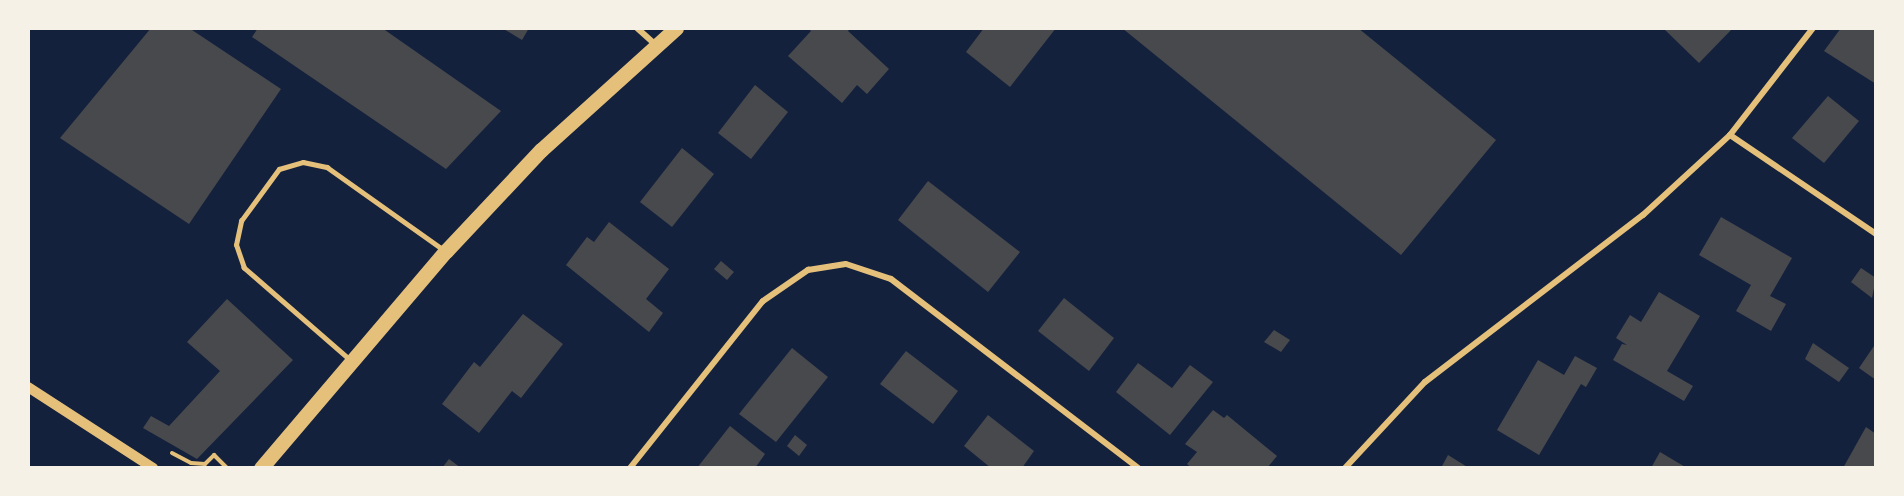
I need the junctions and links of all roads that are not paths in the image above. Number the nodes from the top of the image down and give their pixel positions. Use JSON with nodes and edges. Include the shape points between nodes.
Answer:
{"nodes":[{"id":1,"x":637,"y":28,"type":"edge"},
{"id":2,"x":676,"y":28,"type":"edge"},
{"id":3,"x":1813,"y":28,"type":"edge"},
{"id":4,"x":655,"y":44,"type":"junction"},
{"id":5,"x":1730,"y":135,"type":"junction"},
{"id":6,"x":1875,"y":234,"type":"edge"},
{"id":7,"x":446,"y":251,"type":"junction"},
{"id":8,"x":354,"y":364,"type":"junction"},
{"id":9,"x":28,"y":387,"type":"edge"},
{"id":10,"x":153,"y":468,"type":"edge"},
{"id":11,"x":261,"y":468,"type":"edge"},
{"id":12,"x":630,"y":468,"type":"edge"},
{"id":13,"x":1138,"y":468,"type":"edge"},
{"id":14,"x":1345,"y":468,"type":"edge"}],
"edges":[{"from":1,"to":4,"type":"street"},
{"from":2,"to":4,"type":"main road"},
{"from":3,"to":5,"type":"street"},
{"from":4,"to":7,"type":"main road","via":[[541,150]]},
{"from":5,"to":6,"type":"street"},
{"from":5,"to":14,"type":"street","via":[[1643,215],[1425,382]]},
{"from":7,"to":8,"type":"main road"},
{"from":7,"to":8,"type":"lane","via":[[327,167],[303,162],[279,169],[241,221],[236,245],[244,268]]},
{"from":8,"to":11,"type":"main road"},
{"from":9,"to":10,"type":"street"},
{"from":12,"to":13,"type":"street","via":[[763,301],[808,270],[846,264],[891,279]]}]}
